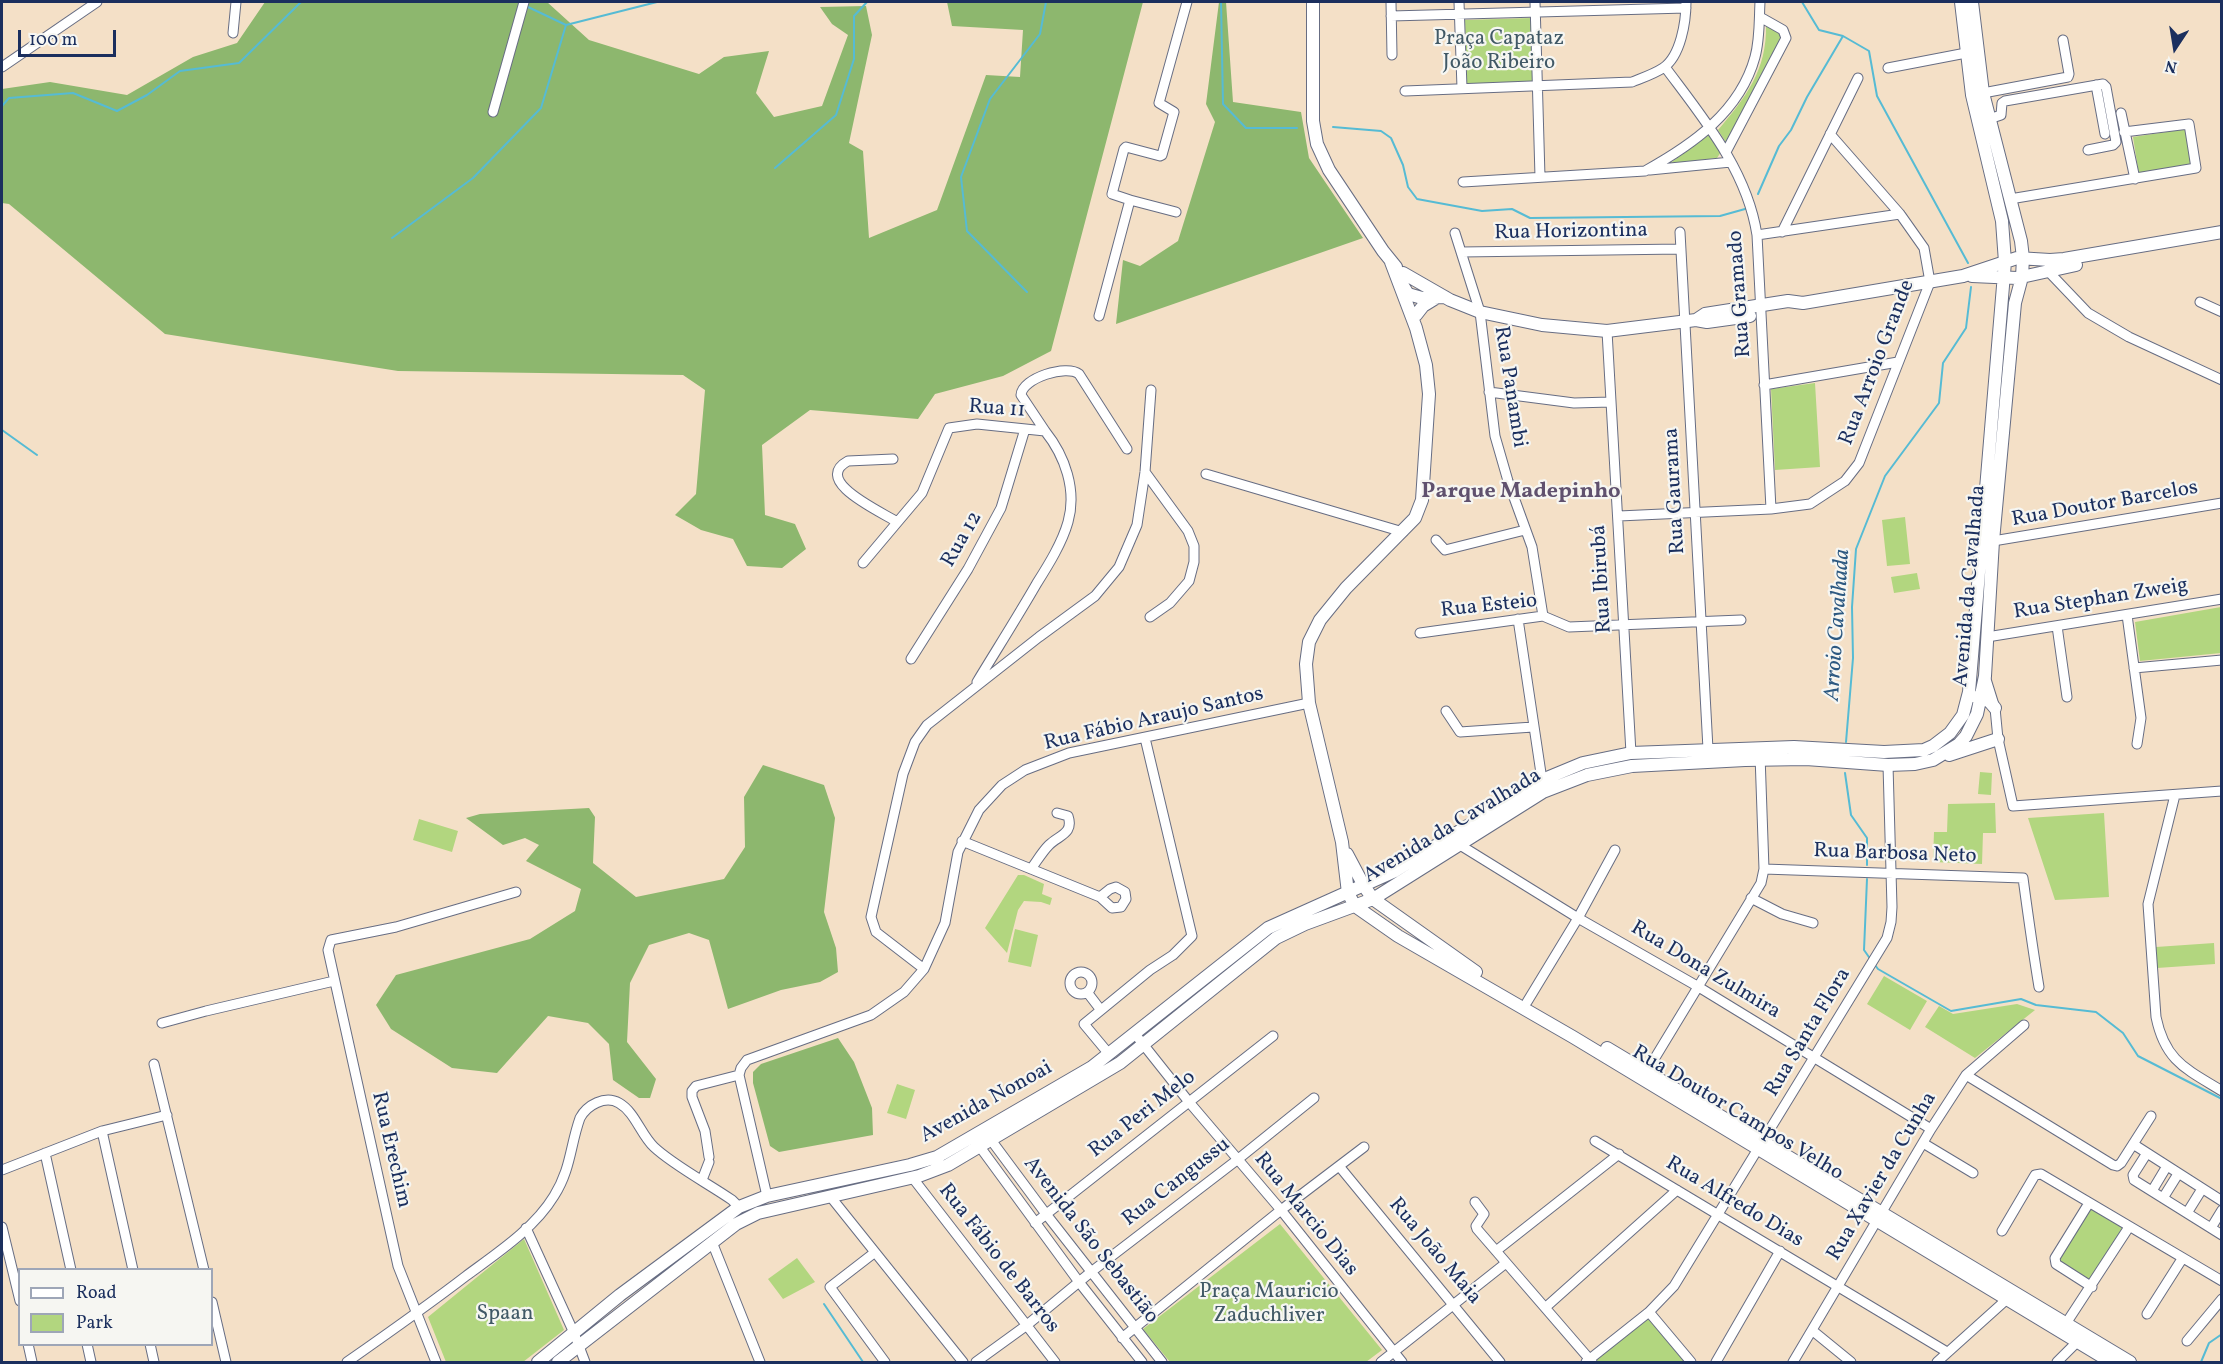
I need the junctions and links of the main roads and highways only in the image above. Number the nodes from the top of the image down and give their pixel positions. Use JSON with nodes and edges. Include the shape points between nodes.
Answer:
{"nodes":[{"id":1,"x":1313,"y":2,"type":"edge"},
{"id":2,"x":1961,"y":2,"type":"edge"},
{"id":3,"x":1972,"y":2,"type":"edge"},
{"id":4,"x":2222,"y":232,"type":"edge"},
{"id":5,"x":2222,"y":238,"type":"edge"},
{"id":6,"x":2021,"y":241,"type":"junction"},
{"id":7,"x":2023,"y":258,"type":"junction"},
{"id":8,"x":2005,"y":262,"type":"junction"},
{"id":9,"x":2048,"y":265,"type":"junction"},
{"id":10,"x":1399,"y":275,"type":"junction"},
{"id":11,"x":1963,"y":276,"type":"junction"},
{"id":12,"x":2022,"y":277,"type":"junction"},
{"id":13,"x":2004,"y":278,"type":"junction"},
{"id":14,"x":1428,"y":287,"type":"junction"},
{"id":15,"x":1410,"y":295,"type":"junction"},
{"id":16,"x":1440,"y":298,"type":"junction"},
{"id":17,"x":1414,"y":320,"type":"junction"},
{"id":18,"x":1985,"y":512,"type":"junction"},
{"id":19,"x":1994,"y":542,"type":"junction"},
{"id":20,"x":1969,"y":696,"type":"junction"},
{"id":21,"x":1982,"y":698,"type":"junction"},
{"id":22,"x":1995,"y":708,"type":"road end"},
{"id":23,"x":1998,"y":739,"type":"road end"},
{"id":24,"x":1924,"y":750,"type":"junction"},
{"id":25,"x":1760,"y":754,"type":"junction"},
{"id":26,"x":1934,"y":760,"type":"junction"},
{"id":27,"x":1888,"y":765,"type":"junction"},
{"id":28,"x":1342,"y":842,"type":"junction"},
{"id":29,"x":1353,"y":867,"type":"junction"},
{"id":30,"x":1395,"y":870,"type":"junction"},
{"id":31,"x":1364,"y":886,"type":"junction"},
{"id":32,"x":1348,"y":893,"type":"junction"},
{"id":33,"x":1373,"y":899,"type":"junction"},
{"id":34,"x":1355,"y":906,"type":"junction"},
{"id":35,"x":1407,"y":924,"type":"junction"},
{"id":36,"x":1398,"y":936,"type":"junction"},
{"id":37,"x":1139,"y":1040,"type":"junction"},
{"id":38,"x":1007,"y":1117,"type":"junction"},
{"id":39,"x":985,"y":1144,"type":"junction"},
{"id":40,"x":1761,"y":1147,"type":"junction"},
{"id":41,"x":1878,"y":1217,"type":"junction"},
{"id":42,"x":538,"y":1362,"type":"edge"},
{"id":43,"x":558,"y":1362,"type":"edge"},
{"id":44,"x":2111,"y":1362,"type":"edge"},
{"id":45,"x":2130,"y":1362,"type":"edge"}],
"edges":[{"from":1,"to":10,"type":"main road","via":[[1313,121],[1317,144],[1329,170]]},
{"from":2,"to":8,"type":"main road","name":"Avenida da Cavalhada","via":[[1972,95],[2002,221]]},
{"from":3,"to":6,"type":"main road","name":"Avenida da Cavalhada","via":[[1983,93]]},
{"from":4,"to":9,"type":"main road"},
{"from":5,"to":9,"type":"main road"},
{"from":6,"to":7,"type":"main road","name":"Avenida da Cavalhada"},
{"from":6,"to":9,"type":"main road"},
{"from":7,"to":8,"type":"main road"},
{"from":7,"to":9,"type":"main road"},
{"from":7,"to":12,"type":"main road","name":"Avenida da Cavalhada"},
{"from":8,"to":11,"type":"main road"},
{"from":8,"to":13,"type":"main road","name":"Avenida da Cavalhada"},
{"from":9,"to":12,"type":"main road"},
{"from":10,"to":14,"type":"main road"},
{"from":10,"to":15,"type":"main road"},
{"from":10,"to":17,"type":"main road"},
{"from":11,"to":13,"type":"main road"},
{"from":11,"to":16,"type":"main road","via":[[1608,331],[1542,326]]},
{"from":12,"to":13,"type":"main road"},
{"from":12,"to":19,"type":"main road","name":"Avenida da Cavalhada","via":[[2015,303]]},
{"from":13,"to":18,"type":"main road","name":"Avenida da Cavalhada"},
{"from":14,"to":15,"type":"main road","via":[[1416,288]]},
{"from":14,"to":16,"type":"main road"},
{"from":15,"to":16,"type":"main road"},
{"from":15,"to":17,"type":"main road"},
{"from":16,"to":17,"type":"main road","via":[[1423,306]]},
{"from":17,"to":28,"type":"main road","via":[[1429,394],[1422,500],[1415,518],[1346,588],[1320,620],[1309,642],[1309,703]]},
{"from":18,"to":19,"type":"main road","via":[[1988,537]]},
{"from":18,"to":20,"type":"main road","name":"Avenida da Cavalhada"},
{"from":19,"to":21,"type":"main road","name":"Avenida da Cavalhada"},
{"from":20,"to":21,"type":"main road"},
{"from":20,"to":24,"type":"main road","name":"Avenida da Cavalhada","via":[[1963,715],[1950,733]]},
{"from":21,"to":22,"type":"main road"},
{"from":21,"to":26,"type":"main road","name":"Avenida da Cavalhada","via":[[1966,736]]},
{"from":23,"to":26,"type":"main road"},
{"from":24,"to":25,"type":"main road","name":"Avenida da Cavalhada","via":[[1893,753],[1830,748]]},
{"from":24,"to":27,"type":"main road","via":[[1894,758]]},
{"from":25,"to":27,"type":"main road","name":"Avenida da Cavalhada"},
{"from":25,"to":30,"type":"main road","name":"Avenida da Cavalhada","via":[[1708,749],[1631,753],[1583,763],[1542,780]]},
{"from":25,"to":33,"type":"main road","name":"Avenida da Cavalhada","via":[[1632,766],[1587,775],[1543,792]]},
{"from":26,"to":27,"type":"main road","name":"Avenida da Cavalhada"},
{"from":28,"to":29,"type":"main road","name":"Rua Doutor Campos Velho"},
{"from":28,"to":32,"type":"main road"},
{"from":29,"to":30,"type":"main road","via":[[1371,874]]},
{"from":29,"to":31,"type":"main road","name":"Rua Doutor Campos Velho"},
{"from":30,"to":31,"type":"main road","name":"Avenida da Cavalhada"},
{"from":31,"to":32,"type":"main road","name":"Avenida da Cavalhada"},
{"from":31,"to":33,"type":"main road","name":"Rua Doutor Campos Velho"},
{"from":32,"to":34,"type":"main road","name":"Rua Doutor Campos Velho"},
{"from":32,"to":37,"type":"main road","name":"Avenida Nonoai","via":[[1268,928]]},
{"from":33,"to":34,"type":"main road","name":"Avenida da Cavalhada"},
{"from":33,"to":35,"type":"main road","name":"Rua Doutor Campos Velho"},
{"from":34,"to":36,"type":"main road","name":"Rua Doutor Campos Velho"},
{"from":34,"to":37,"type":"main road","name":"Avenida Nonoai","via":[[1276,938]]},
{"from":35,"to":36,"type":"main road"},
{"from":35,"to":40,"type":"main road","name":"Rua Doutor Campos Velho","via":[[1467,967],[1647,1071]]},
{"from":36,"to":40,"type":"main road","name":"Rua Doutor Campos Velho"},
{"from":37,"to":38,"type":"main road","name":"Avenida Nonoai","via":[[1109,1054]]},
{"from":37,"to":39,"type":"main road","name":"Avenida Nonoai","via":[[1120,1063]]},
{"from":38,"to":39,"type":"main road","via":[[1006,1124],[980,1142]]},
{"from":38,"to":42,"type":"main road","name":"Avenida Nonoai","via":[[937,1157],[767,1196],[739,1207]]},
{"from":39,"to":43,"type":"main road","name":"Avenida Nonoai","via":[[948,1165],[912,1177],[758,1213],[736,1224]]},
{"from":40,"to":41,"type":"main road","name":"Rua Doutor Campos Velho"},
{"from":41,"to":44,"type":"main road","name":"Rua Doutor Campos Velho"},
{"from":41,"to":45,"type":"main road","name":"Rua Doutor Campos Velho"}]}
